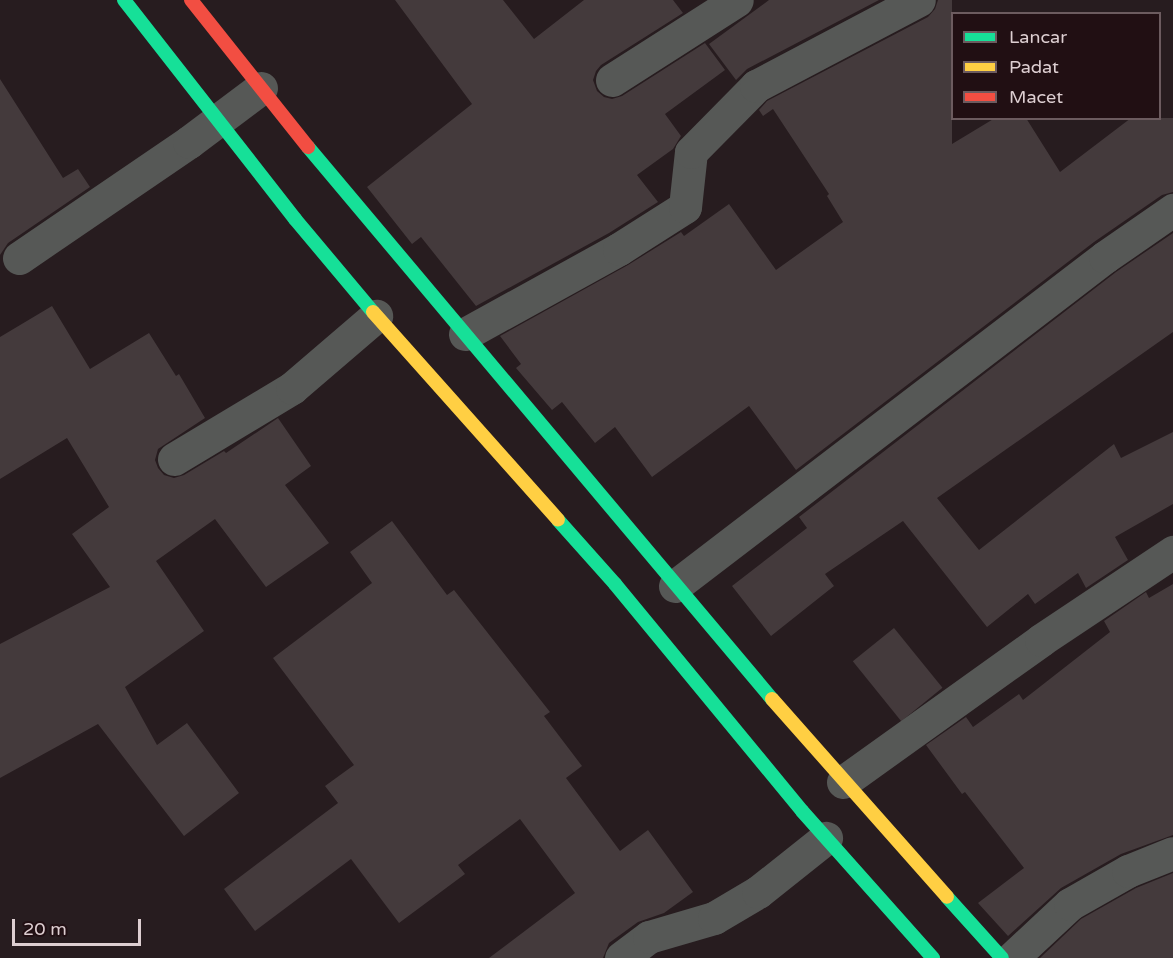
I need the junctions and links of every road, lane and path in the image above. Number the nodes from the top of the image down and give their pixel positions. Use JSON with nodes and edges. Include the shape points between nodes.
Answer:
{"nodes":[{"id":1,"x":124,"y":0,"type":"edge"},
{"id":2,"x":191,"y":0,"type":"edge"},
{"id":3,"x":737,"y":0,"type":"edge"},
{"id":4,"x":919,"y":0,"type":"edge"},
{"id":5,"x":612,"y":80,"type":"dead end"},
{"id":6,"x":261,"y":88,"type":"junction"},
{"id":7,"x":217,"y":119,"type":"junction"},
{"id":8,"x":1173,"y":210,"type":"edge"},
{"id":9,"x":19,"y":258,"type":"dead end"},
{"id":10,"x":366,"y":326,"type":"junction"},
{"id":11,"x":465,"y":334,"type":"junction"},
{"id":12,"x":174,"y":459,"type":"dead end"},
{"id":13,"x":1173,"y":552,"type":"edge"},
{"id":14,"x":675,"y":586,"type":"junction"},
{"id":15,"x":850,"y":775,"type":"junction"},
{"id":16,"x":820,"y":843,"type":"junction"},
{"id":17,"x":1173,"y":853,"type":"edge"},
{"id":18,"x":621,"y":958,"type":"edge"},
{"id":19,"x":933,"y":958,"type":"edge"},
{"id":20,"x":1002,"y":958,"type":"edge"},
{"id":21,"x":1012,"y":958,"type":"edge"}],
"edges":[{"from":1,"to":7,"type":"main road"},
{"from":2,"to":6,"type":"main road"},
{"from":3,"to":5,"type":"street"},
{"from":4,"to":11,"type":"street","via":[[756,86],[691,152],[685,207],[609,255]]},
{"from":6,"to":7,"type":"street"},
{"from":6,"to":11,"type":"main road"},
{"from":7,"to":9,"type":"street"},
{"from":7,"to":10,"type":"main road"},
{"from":8,"to":14,"type":"street","via":[[1105,257]]},
{"from":10,"to":12,"type":"street","via":[[292,388]]},
{"from":10,"to":16,"type":"main road","via":[[615,584]]},
{"from":11,"to":14,"type":"main road"},
{"from":13,"to":15,"type":"street","via":[[1041,639]]},
{"from":14,"to":15,"type":"main road"},
{"from":15,"to":20,"type":"main road"},
{"from":16,"to":18,"type":"street","via":[[758,891],[714,918],[649,937]]},
{"from":16,"to":19,"type":"main road"},
{"from":17,"to":21,"type":"street","via":[[1128,871],[1070,904]]}]}
